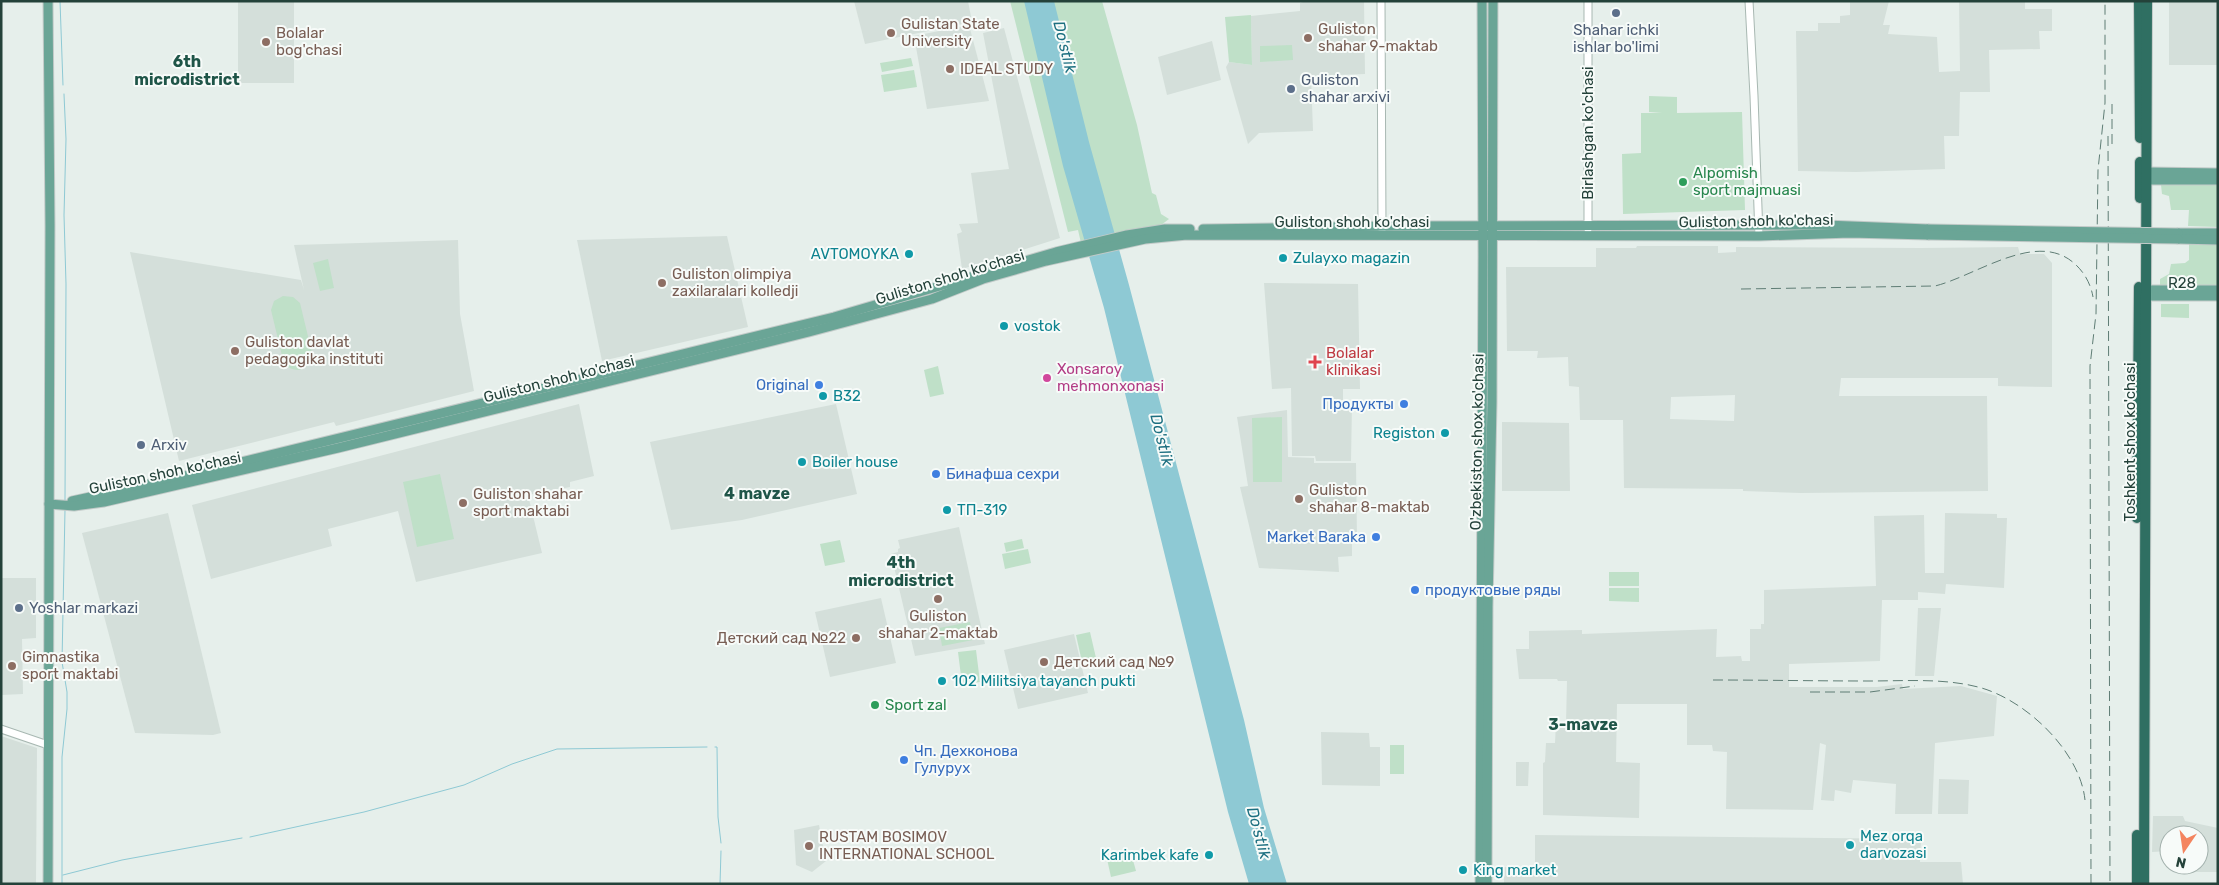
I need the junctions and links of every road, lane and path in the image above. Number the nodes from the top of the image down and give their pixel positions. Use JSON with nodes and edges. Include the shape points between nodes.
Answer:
{"nodes":[{"id":1,"x":48,"y":1,"type":"edge"},
{"id":2,"x":1381,"y":1,"type":"edge"},
{"id":3,"x":1482,"y":1,"type":"edge"},
{"id":4,"x":1493,"y":1,"type":"edge"},
{"id":5,"x":1588,"y":1,"type":"edge"},
{"id":6,"x":1749,"y":1,"type":"edge"},
{"id":7,"x":2139,"y":1,"type":"edge"},
{"id":8,"x":2148,"y":1,"type":"edge"},
{"id":9,"x":2143,"y":57,"type":"junction"},
{"id":10,"x":2218,"y":174,"type":"edge"},
{"id":11,"x":2147,"y":176,"type":"junction"},
{"id":12,"x":2218,"y":180,"type":"edge"},
{"id":13,"x":1483,"y":210,"type":"junction"},
{"id":14,"x":1493,"y":210,"type":"junction"},
{"id":15,"x":1382,"y":226,"type":"junction"},
{"id":16,"x":1758,"y":226,"type":"junction"},
{"id":17,"x":1588,"y":230,"type":"junction"},
{"id":18,"x":1483,"y":231,"type":"junction"},
{"id":19,"x":1493,"y":231,"type":"junction"},
{"id":20,"x":1928,"y":232,"type":"junction"},
{"id":21,"x":2218,"y":233,"type":"edge"},
{"id":22,"x":1382,"y":236,"type":"junction"},
{"id":23,"x":1758,"y":236,"type":"junction"},
{"id":24,"x":2178,"y":236,"type":"junction"},
{"id":25,"x":1128,"y":239,"type":"junction"},
{"id":26,"x":2218,"y":240,"type":"edge"},
{"id":27,"x":1079,"y":250,"type":"junction"},
{"id":28,"x":1488,"y":252,"type":"junction"},
{"id":29,"x":2218,"y":290,"type":"edge"},
{"id":30,"x":2142,"y":293,"type":"junction"},
{"id":31,"x":2218,"y":296,"type":"edge"},
{"id":32,"x":2141,"y":420,"type":"junction"},
{"id":33,"x":52,"y":504,"type":"junction"},
{"id":34,"x":66,"y":504,"type":"junction"},
{"id":35,"x":1,"y":729,"type":"edge"},
{"id":36,"x":48,"y":745,"type":"junction"},
{"id":37,"x":48,"y":884,"type":"edge"},
{"id":38,"x":1480,"y":884,"type":"edge"},
{"id":39,"x":1487,"y":884,"type":"edge"},
{"id":40,"x":2137,"y":884,"type":"edge"},
{"id":41,"x":2144,"y":884,"type":"edge"}],
"edges":[{"from":1,"to":33,"type":"main road"},
{"from":2,"to":15,"type":"street"},
{"from":3,"to":13,"type":"main road","name":"O'zbekiston shox ko'chasi"},
{"from":4,"to":14,"type":"main road","name":"O'zbekiston shox ko'chasi"},
{"from":5,"to":17,"type":"street","name":"Birlashgan ko'chasi"},
{"from":6,"to":16,"type":"street"},
{"from":7,"to":9,"type":"highway","name":"Toshkent shox ko'chasi"},
{"from":8,"to":9,"type":"highway","name":"Toshkent shox ko'chasi"},
{"from":9,"to":11,"type":"highway","name":"Toshkent shox ko'chasi"},
{"from":9,"to":30,"type":"highway","name":"Toshkent shox ko'chasi"},
{"from":10,"to":11,"type":"main road"},
{"from":11,"to":12,"type":"main road"},
{"from":11,"to":30,"type":"highway","name":"Toshkent shox ko'chasi"},
{"from":13,"to":14,"type":"main road"},
{"from":13,"to":18,"type":"main road","name":"O'zbekiston shox ko'chasi"},
{"from":14,"to":19,"type":"main road","name":"O'zbekiston shox ko'chasi"},
{"from":15,"to":18,"type":"main road","name":"Guliston shoh ko'chasi"},
{"from":15,"to":22,"type":"street"},
{"from":15,"to":25,"type":"main road","name":"Guliston shoh ko'chasi","via":[[1165,229]]},
{"from":16,"to":17,"type":"main road","name":"Guliston shoh ko'chasi"},
{"from":16,"to":20,"type":"main road","name":"Guliston shoh ko'chasi","via":[[1825,224]]},
{"from":16,"to":23,"type":"street"},
{"from":17,"to":19,"type":"main road","name":"Guliston shoh ko'chasi"},
{"from":17,"to":23,"type":"main road","name":"Guliston shoh ko'chasi"},
{"from":18,"to":19,"type":"main road","name":"Guliston shoh ko'chasi"},
{"from":18,"to":22,"type":"main road","name":"Guliston shoh ko'chasi"},
{"from":18,"to":28,"type":"main road","name":"O'zbekiston shox ko'chasi"},
{"from":19,"to":28,"type":"main road","name":"O'zbekiston shox ko'chasi"},
{"from":20,"to":23,"type":"main road","name":"Guliston shoh ko'chasi"},
{"from":20,"to":24,"type":"main road","name":"Guliston shoh ko'chasi","bridge":true},
{"from":21,"to":24,"type":"main road","name":"Guliston shoh ko'chasi"},
{"from":22,"to":25,"type":"main road","name":"Guliston shoh ko'chasi","via":[[1187,235]]},
{"from":24,"to":26,"type":"main road","name":"Guliston shoh ko'chasi"},
{"from":25,"to":27,"type":"main road","name":"Guliston shoh ko'chasi"},
{"from":27,"to":34,"type":"main road","name":"Guliston shoh ko'chasi","via":[[1012,263],[834,317]]},
{"from":27,"to":34,"type":"main road","name":"Guliston shoh ko'chasi","via":[[894,309],[705,358],[104,502]]},
{"from":28,"to":38,"type":"main road","name":"O'zbekiston shox ko'chasi","via":[[1482,487]]},
{"from":28,"to":39,"type":"main road","name":"O'zbekiston shox ko'chasi"},
{"from":29,"to":30,"type":"main road"},
{"from":30,"to":31,"type":"main road","name":"R28"},
{"from":30,"to":32,"type":"highway","name":"Toshkent shox ko'chasi"},
{"from":32,"to":40,"type":"highway","name":"Toshkent shox ko'chasi"},
{"from":32,"to":41,"type":"highway","name":"Toshkent shox ko'chasi"},
{"from":33,"to":34,"type":"main road"},
{"from":33,"to":36,"type":"main road"},
{"from":35,"to":36,"type":"street"},
{"from":36,"to":37,"type":"main road"}]}
